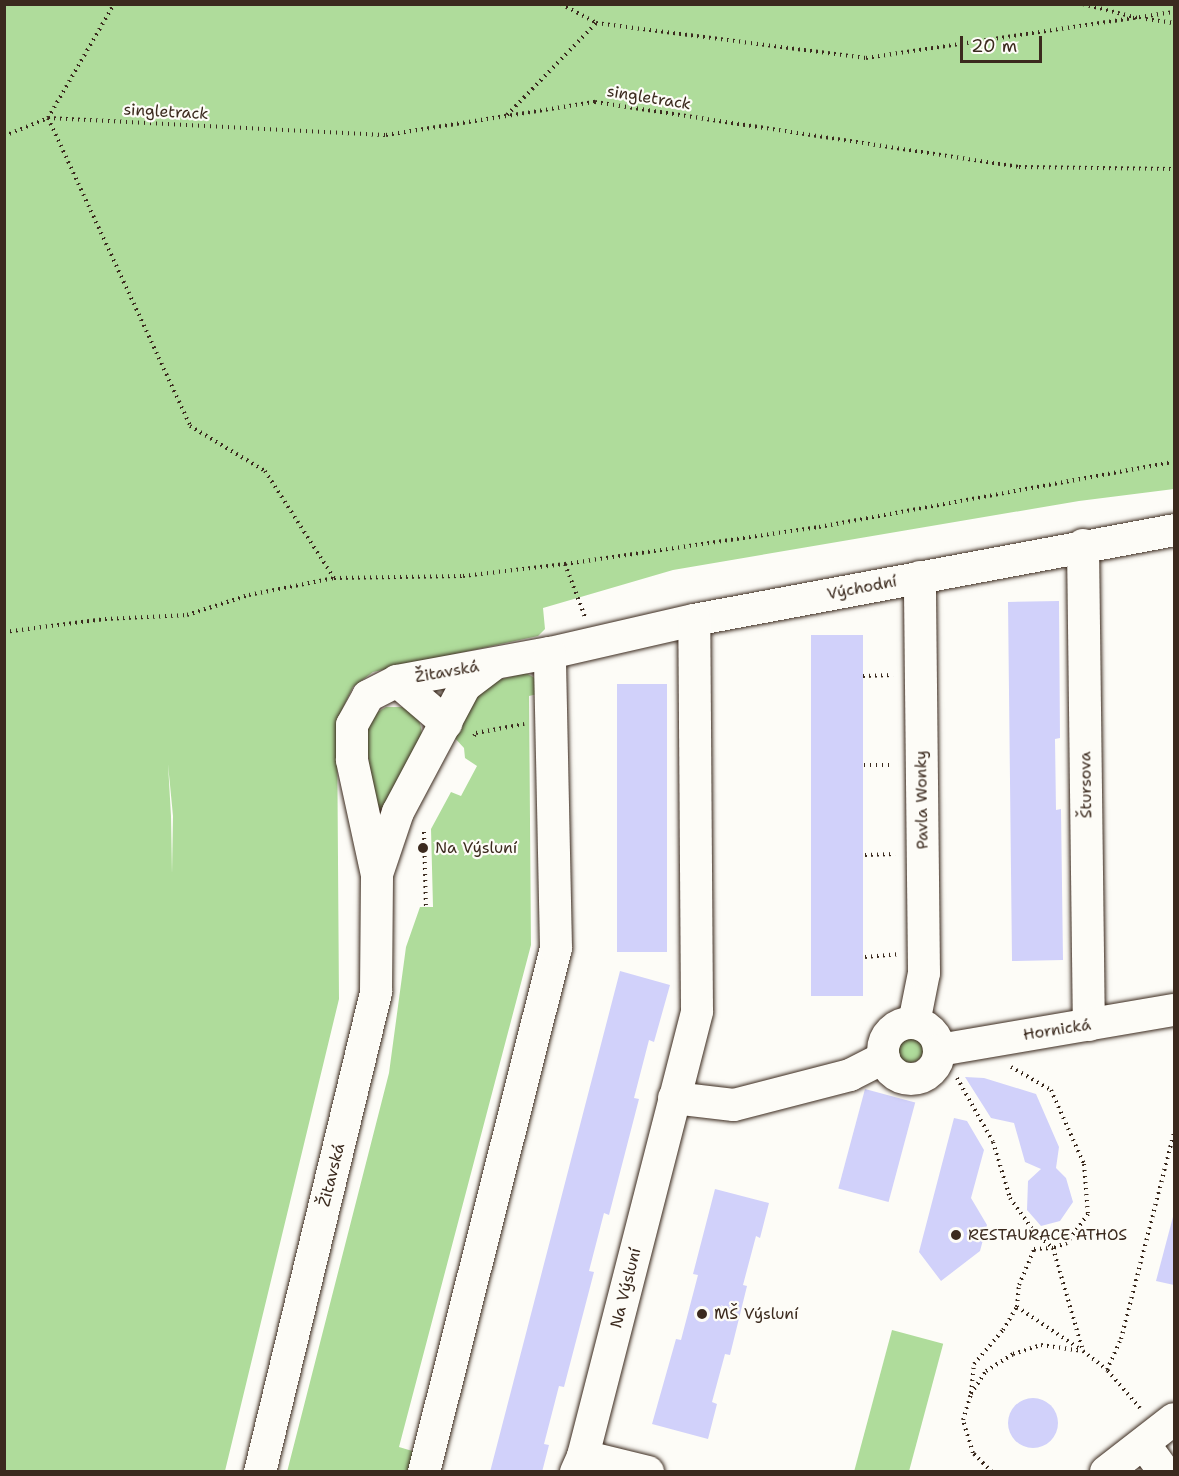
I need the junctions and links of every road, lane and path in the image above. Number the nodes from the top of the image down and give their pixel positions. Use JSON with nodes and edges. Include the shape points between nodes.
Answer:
{"nodes":[{"id":1,"x":114,"y":4,"type":"edge"},
{"id":2,"x":561,"y":4,"type":"edge"},
{"id":3,"x":1083,"y":4,"type":"edge"},
{"id":4,"x":1174,"y":12,"type":"edge"},
{"id":5,"x":1142,"y":19,"type":"junction"},
{"id":6,"x":596,"y":23,"type":"junction"},
{"id":7,"x":1174,"y":23,"type":"edge"},
{"id":8,"x":506,"y":116,"type":"junction"},
{"id":9,"x":48,"y":118,"type":"junction"},
{"id":10,"x":4,"y":136,"type":"edge"},
{"id":11,"x":1174,"y":169,"type":"edge"},
{"id":12,"x":1174,"y":462,"type":"edge"},
{"id":13,"x":1174,"y":530,"type":"edge"},
{"id":14,"x":1083,"y":545,"type":"junction"},
{"id":15,"x":565,"y":564,"type":"junction"},
{"id":16,"x":920,"y":577,"type":"junction"},
{"id":17,"x":334,"y":578,"type":"junction"},
{"id":18,"x":694,"y":620,"type":"junction"},
{"id":19,"x":4,"y":632,"type":"edge"},
{"id":20,"x":595,"y":643,"type":"junction"},
{"id":21,"x":550,"y":653,"type":"junction"},
{"id":22,"x":496,"y":663,"type":"junction"},
{"id":23,"x":896,"y":675,"type":"dead end"},
{"id":24,"x":863,"y":676,"type":"dead end"},
{"id":25,"x":397,"y":681,"type":"junction"},
{"id":26,"x":551,"y":719,"type":"junction"},
{"id":27,"x":458,"y":732,"type":"junction"},
{"id":28,"x":864,"y":765,"type":"dead end"},
{"id":29,"x":894,"y":765,"type":"dead end"},
{"id":30,"x":424,"y":824,"type":"dead end"},
{"id":31,"x":904,"y":854,"type":"dead end"},
{"id":32,"x":865,"y":855,"type":"dead end"},
{"id":33,"x":377,"y":875,"type":"junction"},
{"id":34,"x":426,"y":906,"type":"dead end"},
{"id":35,"x":903,"y":954,"type":"dead end"},
{"id":36,"x":865,"y":957,"type":"dead end"},
{"id":37,"x":1174,"y":1010,"type":"edge"},
{"id":38,"x":914,"y":1023,"type":"junction"},
{"id":39,"x":1089,"y":1025,"type":"junction"},
{"id":40,"x":939,"y":1050,"type":"junction"},
{"id":41,"x":884,"y":1058,"type":"junction"},
{"id":42,"x":1000,"y":1061,"type":"dead end"},
{"id":43,"x":957,"y":1078,"type":"dead end"},
{"id":44,"x":674,"y":1098,"type":"junction"},
{"id":45,"x":1174,"y":1132,"type":"edge"},
{"id":46,"x":1053,"y":1248,"type":"junction"},
{"id":47,"x":1017,"y":1307,"type":"junction"},
{"id":48,"x":1083,"y":1351,"type":"junction"},
{"id":49,"x":1107,"y":1370,"type":"junction"},
{"id":50,"x":971,"y":1394,"type":"junction"},
{"id":51,"x":1159,"y":1431,"type":"edge"},
{"id":52,"x":579,"y":1464,"type":"edge"},
{"id":53,"x":260,"y":1472,"type":"edge"},
{"id":54,"x":424,"y":1472,"type":"edge"},
{"id":55,"x":648,"y":1472,"type":"edge"},
{"id":56,"x":992,"y":1472,"type":"edge"},
{"id":57,"x":1106,"y":1472,"type":"edge"},
{"id":58,"x":1164,"y":1472,"type":"edge"}],
"edges":[{"from":1,"to":9,"type":"path"},
{"from":2,"to":6,"type":"path"},
{"from":3,"to":5,"type":"path"},
{"from":4,"to":5,"type":"path"},
{"from":5,"to":6,"type":"path","via":[[866,58]]},
{"from":5,"to":7,"type":"path"},
{"from":6,"to":8,"type":"path"},
{"from":8,"to":9,"type":"path","name":"singletrack","via":[[386,135]]},
{"from":8,"to":11,"type":"path","name":"singletrack","via":[[595,102],[1019,167]]},
{"from":9,"to":10,"type":"path"},
{"from":9,"to":17,"type":"path","via":[[190,426],[265,471]]},
{"from":12,"to":15,"type":"path","via":[[819,527]]},
{"from":13,"to":14,"type":"street","name":"Východní"},
{"from":14,"to":16,"type":"street","name":"Východní"},
{"from":14,"to":39,"type":"street","name":"Štursova"},
{"from":15,"to":17,"type":"path","via":[[463,576]]},
{"from":15,"to":20,"type":"path"},
{"from":16,"to":18,"type":"street","name":"Východní"},
{"from":16,"to":38,"type":"street","name":"Pavla Wonky","via":[[924,973]]},
{"from":17,"to":19,"type":"path","via":[[249,595],[187,615],[105,619]]},
{"from":18,"to":20,"type":"street","name":"Východní"},
{"from":18,"to":44,"type":"street","name":"Na Výsluní","via":[[697,1011]]},
{"from":20,"to":21,"type":"street","name":"Východní"},
{"from":21,"to":22,"type":"street","name":"Žitavská"},
{"from":21,"to":26,"type":"street"},
{"from":22,"to":25,"type":"street","name":"Žitavská"},
{"from":22,"to":27,"type":"street","name":"Žitavská","via":[[465,686]]},
{"from":23,"to":24,"type":"path"},
{"from":25,"to":27,"type":"street","name":"Žitavská"},
{"from":25,"to":33,"type":"street","name":"Žitavská","via":[[368,696],[352,725],[352,760]]},
{"from":26,"to":27,"type":"path","via":[[476,734]]},
{"from":26,"to":54,"type":"street","via":[[556,948]]},
{"from":27,"to":33,"type":"street","name":"Žitavská","via":[[398,812]]},
{"from":28,"to":29,"type":"path"},
{"from":30,"to":34,"type":"path"},
{"from":31,"to":32,"type":"path"},
{"from":33,"to":53,"type":"street","name":"Žitavská","via":[[376,992]]},
{"from":35,"to":36,"type":"path"},
{"from":37,"to":39,"type":"street","name":"Hornická"},
{"from":38,"to":40,"type":"street","via":[[932,1032]]},
{"from":38,"to":41,"type":"street","via":[[898,1026],[889,1033],[883,1047]]},
{"from":39,"to":40,"type":"street","name":"Hornická"},
{"from":40,"to":41,"type":"street","via":[[935,1066],[920,1078],[898,1076]]},
{"from":41,"to":44,"type":"street","via":[[850,1075],[734,1105]]},
{"from":42,"to":46,"type":"path","via":[[1051,1090],[1084,1164],[1089,1214],[1067,1243]]},
{"from":43,"to":46,"type":"path","via":[[993,1142],[1010,1198],[1035,1233]]},
{"from":44,"to":52,"type":"street","name":"Na Výsluní"},
{"from":45,"to":49,"type":"path","via":[[1121,1339]]},
{"from":46,"to":47,"type":"path","via":[[1034,1249],[1019,1285]]},
{"from":46,"to":48,"type":"path"},
{"from":47,"to":48,"type":"path"},
{"from":47,"to":50,"type":"path","via":[[974,1364]]},
{"from":48,"to":49,"type":"path"},
{"from":48,"to":50,"type":"path","via":[[1041,1345],[1013,1354],[986,1371]]},
{"from":49,"to":51,"type":"path"},
{"from":50,"to":56,"type":"path","via":[[963,1420],[973,1453]]},
{"from":51,"to":57,"type":"street"},
{"from":51,"to":58,"type":"street"},
{"from":52,"to":55,"type":"street"}]}
